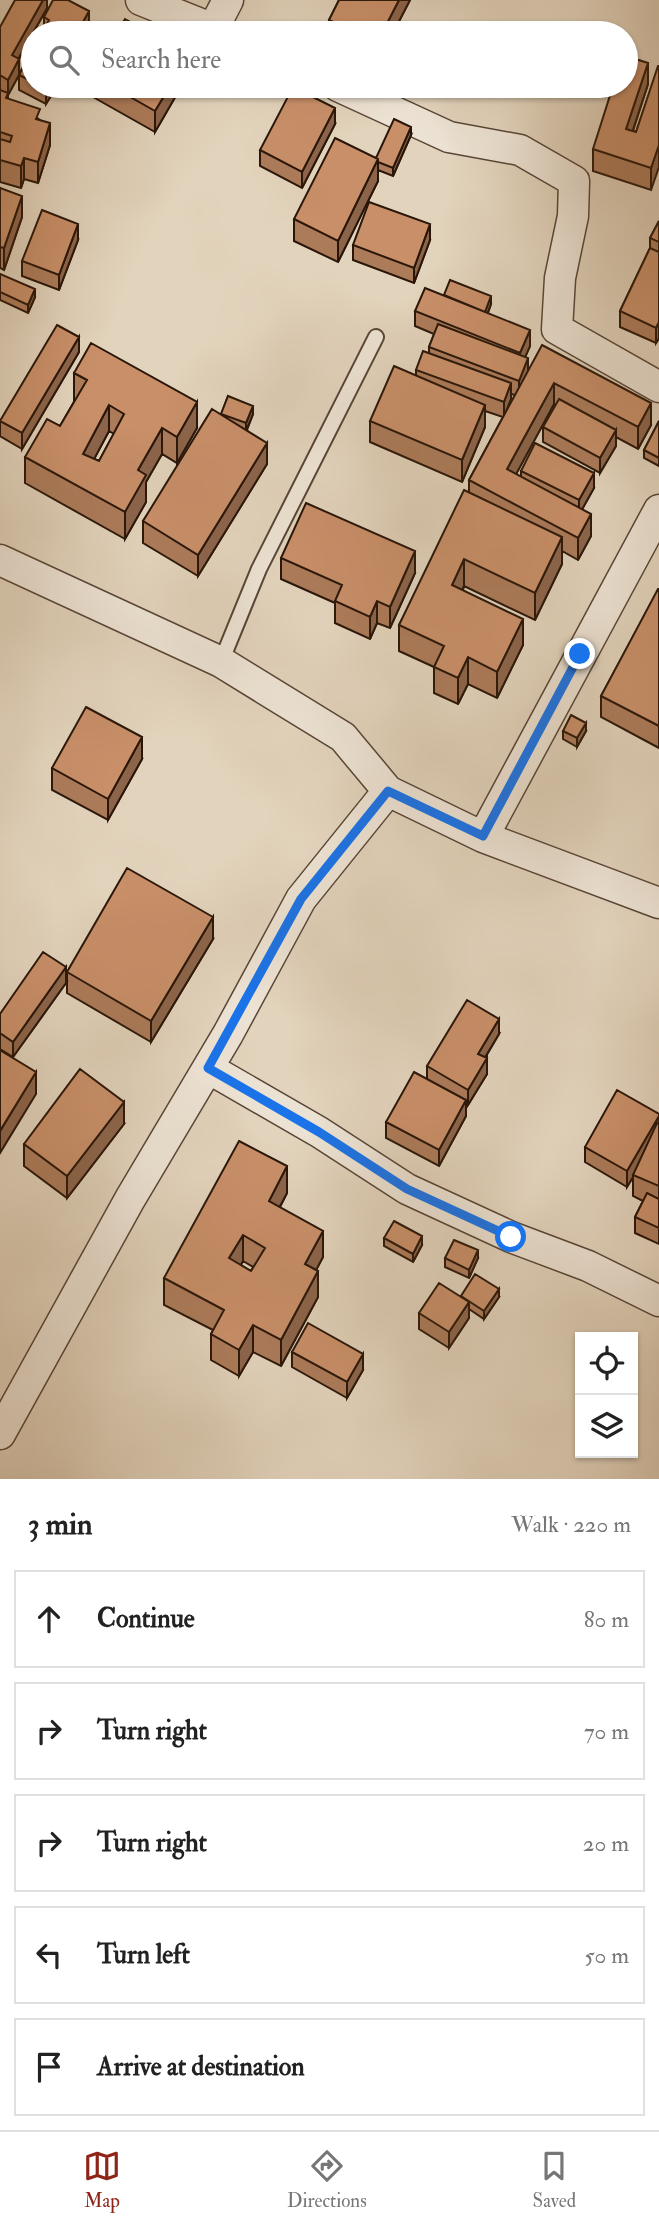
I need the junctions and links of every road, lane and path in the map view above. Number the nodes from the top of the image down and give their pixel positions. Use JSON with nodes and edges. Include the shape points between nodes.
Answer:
{"nodes":[{"id":1,"x":141,"y":0,"type":"edge"},
{"id":2,"x":228,"y":0,"type":"edge"},
{"id":3,"x":193,"y":21,"type":"edge"},
{"id":4,"x":221,"y":21,"type":"edge"},
{"id":5,"x":365,"y":98,"type":"edge"},
{"id":6,"x":376,"y":337,"type":"dead end"},
{"id":7,"x":659,"y":387,"type":"edge"},
{"id":8,"x":659,"y":510,"type":"edge"},
{"id":9,"x":0,"y":560,"type":"edge"},
{"id":10,"x":221,"y":662,"type":"junction"},
{"id":11,"x":388,"y":791,"type":"junction"},
{"id":12,"x":483,"y":836,"type":"junction"},
{"id":13,"x":659,"y":903,"type":"edge"},
{"id":14,"x":208,"y":1068,"type":"junction"},
{"id":15,"x":659,"y":1301,"type":"edge"},
{"id":16,"x":0,"y":1434,"type":"edge"}],
"edges":[{"from":1,"to":3,"type":"street"},
{"from":2,"to":4,"type":"street"},
{"from":5,"to":7,"type":"street","via":[[449,136],[520,150],[575,181],[557,328]]},
{"from":6,"to":10,"type":"lane","via":[[259,569]]},
{"from":8,"to":12,"type":"street"},
{"from":9,"to":10,"type":"street"},
{"from":10,"to":11,"type":"street","via":[[343,737]]},
{"from":11,"to":12,"type":"street"},
{"from":11,"to":14,"type":"street","via":[[301,899]]},
{"from":12,"to":13,"type":"street"},
{"from":14,"to":15,"type":"street","via":[[407,1189]]},
{"from":14,"to":16,"type":"street"}]}
